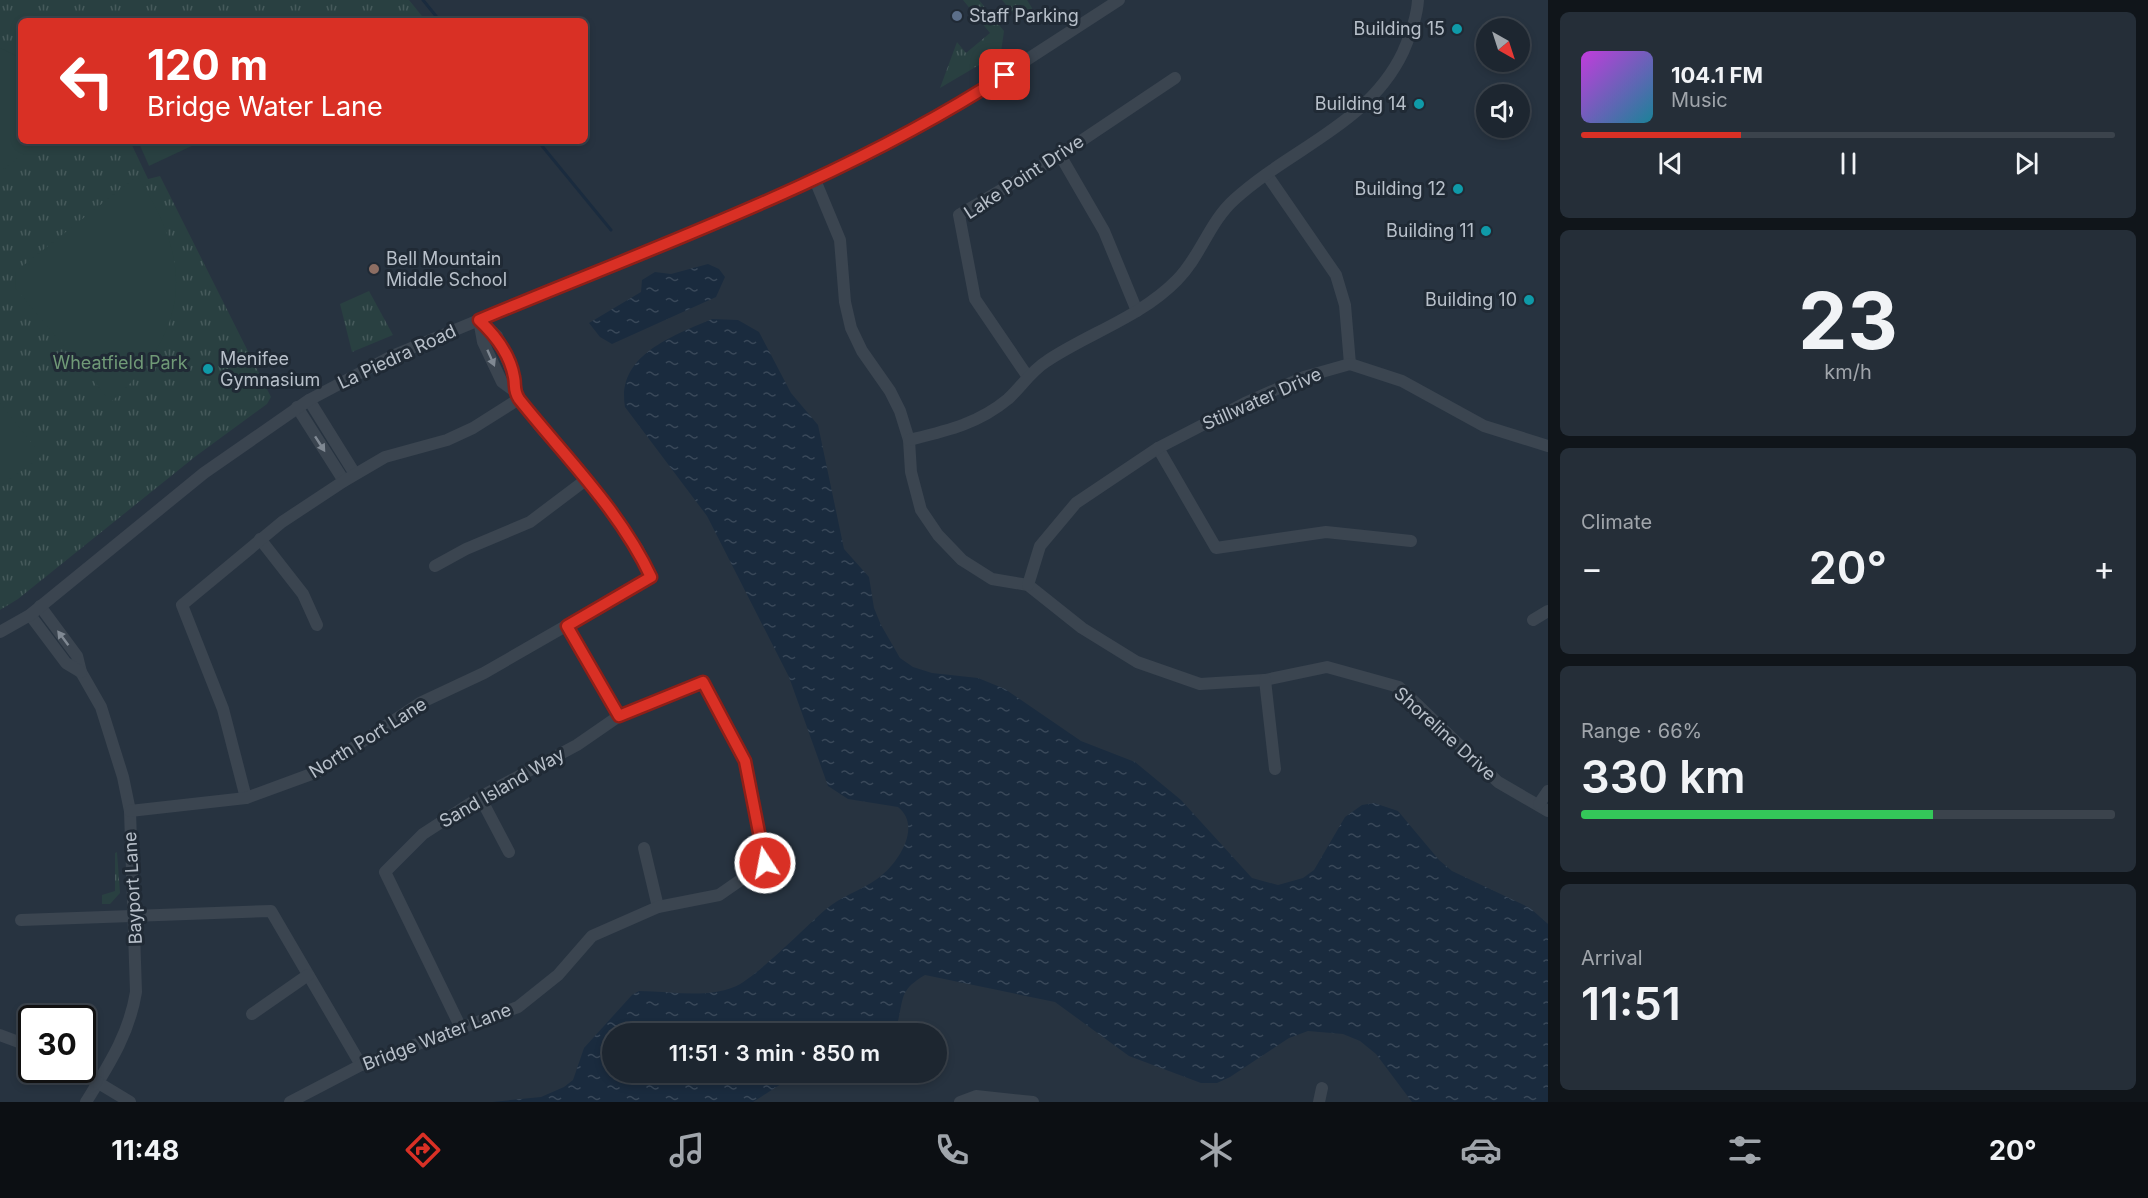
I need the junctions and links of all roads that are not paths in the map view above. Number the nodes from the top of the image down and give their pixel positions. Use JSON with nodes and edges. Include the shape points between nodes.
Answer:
{"nodes":[{"id":1,"x":1119,"y":0,"type":"edge"},
{"id":2,"x":1418,"y":0,"type":"edge"},
{"id":3,"x":1175,"y":78,"type":"dead end"},
{"id":4,"x":1060,"y":155,"type":"junction"},
{"id":5,"x":1267,"y":175,"type":"junction"},
{"id":6,"x":815,"y":180,"type":"junction"},
{"id":7,"x":1137,"y":311,"type":"junction"},
{"id":8,"x":479,"y":320,"type":"junction"},
{"id":9,"x":1350,"y":364,"type":"junction"},
{"id":10,"x":1028,"y":377,"type":"junction"},
{"id":11,"x":516,"y":395,"type":"junction"},
{"id":12,"x":309,"y":400,"type":"junction"},
{"id":13,"x":297,"y":407,"type":"junction"},
{"id":14,"x":909,"y":440,"type":"junction"},
{"id":15,"x":1548,"y":446,"type":"edge"},
{"id":16,"x":1158,"y":448,"type":"junction"},
{"id":17,"x":350,"y":477,"type":"junction"},
{"id":18,"x":587,"y":479,"type":"junction"},
{"id":19,"x":260,"y":539,"type":"junction"},
{"id":20,"x":1411,"y":541,"type":"dead end"},
{"id":21,"x":435,"y":566,"type":"dead end"},
{"id":22,"x":1028,"y":585,"type":"junction"},
{"id":23,"x":40,"y":606,"type":"junction"},
{"id":24,"x":1548,"y":611,"type":"edge"},
{"id":25,"x":30,"y":615,"type":"junction"},
{"id":26,"x":1533,"y":620,"type":"dead end"},
{"id":27,"x":317,"y":625,"type":"dead end"},
{"id":28,"x":567,"y":626,"type":"junction"},
{"id":29,"x":0,"y":632,"type":"edge"},
{"id":30,"x":81,"y":672,"type":"junction"},
{"id":31,"x":1265,"y":680,"type":"junction"},
{"id":32,"x":619,"y":716,"type":"junction"},
{"id":33,"x":1275,"y":769,"type":"dead end"},
{"id":34,"x":1548,"y":791,"type":"edge"},
{"id":35,"x":480,"y":797,"type":"junction"},
{"id":36,"x":246,"y":798,"type":"junction"},
{"id":37,"x":1543,"y":808,"type":"edge"},
{"id":38,"x":130,"y":811,"type":"junction"},
{"id":39,"x":644,"y":848,"type":"dead end"},
{"id":40,"x":509,"y":852,"type":"dead end"},
{"id":41,"x":658,"y":907,"type":"junction"},
{"id":42,"x":133,"y":917,"type":"junction"},
{"id":43,"x":21,"y":920,"type":"dead end"},
{"id":44,"x":308,"y":975,"type":"junction"},
{"id":45,"x":252,"y":1014,"type":"dead end"},
{"id":46,"x":460,"y":1026,"type":"junction"},
{"id":47,"x":0,"y":1035,"type":"edge"},
{"id":48,"x":18,"y":1042,"type":"edge"},
{"id":49,"x":361,"y":1065,"type":"junction"},
{"id":50,"x":96,"y":1080,"type":"edge"},
{"id":51,"x":99,"y":1081,"type":"junction"},
{"id":52,"x":1322,"y":1088,"type":"dead end"},
{"id":53,"x":86,"y":1102,"type":"edge"},
{"id":54,"x":130,"y":1102,"type":"edge"},
{"id":55,"x":290,"y":1102,"type":"edge"},
{"id":56,"x":960,"y":1102,"type":"edge"},
{"id":57,"x":1033,"y":1102,"type":"edge"},
{"id":58,"x":1319,"y":1102,"type":"edge"}],
"edges":[{"from":1,"to":6,"type":"street","name":"La Piedra Road","via":[[930,122]]},
{"from":2,"to":5,"type":"street","via":[[1407,42],[1394,70],[1373,97]]},
{"from":3,"to":4,"type":"street","name":"Lake Point Drive"},
{"from":4,"to":7,"type":"street","via":[[1104,231]]},
{"from":4,"to":10,"type":"street","name":"Lake Point Drive","via":[[959,215],[975,299]]},
{"from":5,"to":7,"type":"street","via":[[1234,200],[1213,224],[1180,278]]},
{"from":5,"to":9,"type":"street","via":[[1336,275],[1345,305]]},
{"from":6,"to":8,"type":"street","name":"La Piedra Road"},
{"from":6,"to":14,"type":"street","name":"Shoreline Drive","via":[[840,240],[851,328],[890,391]]},
{"from":7,"to":10,"type":"street","via":[[1045,362]]},
{"from":8,"to":11,"type":"street","via":[[483,342],[502,382]]},
{"from":8,"to":12,"type":"street","name":"La Piedra Road","via":[[392,356]]},
{"from":9,"to":15,"type":"street","via":[[1402,381],[1484,426]]},
{"from":9,"to":16,"type":"street","name":"Stillwater Drive","via":[[1304,377]]},
{"from":10,"to":14,"type":"street","via":[[1010,397],[974,422]]},
{"from":11,"to":17,"type":"street","via":[[473,428],[447,440],[385,457]]},
{"from":11,"to":18,"type":"street"},
{"from":12,"to":13,"type":"street","name":"La Piedra Road"},
{"from":12,"to":17,"type":"street"},
{"from":13,"to":17,"type":"street","one_way":true},
{"from":13,"to":23,"type":"street","name":"La Piedra Road","via":[[204,473]]},
{"from":14,"to":22,"type":"street","name":"Shoreline Drive","via":[[911,472],[921,510],[938,535],[962,560],[992,579]]},
{"from":16,"to":20,"type":"street","via":[[1216,548],[1326,532]]},
{"from":16,"to":22,"type":"street","name":"Stillwater Drive","via":[[1076,503],[1040,546]]},
{"from":17,"to":19,"type":"street"},
{"from":18,"to":21,"type":"street","via":[[530,522]]},
{"from":18,"to":28,"type":"street","name":"North Port Lane","via":[[638,549],[651,577]]},
{"from":19,"to":27,"type":"street","via":[[303,594]]},
{"from":19,"to":36,"type":"street","via":[[182,605],[223,709]]},
{"from":22,"to":31,"type":"street","name":"Shoreline Drive","via":[[1082,628],[1137,662],[1200,684]]},
{"from":23,"to":25,"type":"street","name":"La Piedra Road"},
{"from":30,"to":23,"type":"street","name":"Bayport Lane","one_way":true,"via":[[77,656]]},
{"from":24,"to":26,"type":"street"},
{"from":25,"to":29,"type":"street","name":"La Piedra Road"},
{"from":25,"to":30,"type":"street","name":"Bayport Lane","via":[[66,663]]},
{"from":28,"to":32,"type":"street"},
{"from":28,"to":36,"type":"street","name":"North Port Lane","via":[[484,673],[420,703],[317,772]]},
{"from":30,"to":38,"type":"street","name":"Bayport Lane","via":[[114,741]]},
{"from":31,"to":33,"type":"street"},
{"from":31,"to":37,"type":"street","name":"Shoreline Drive","via":[[1327,667],[1399,687],[1498,782]]},
{"from":32,"to":35,"type":"street","name":"Sand Island Way","via":[[577,745]]},
{"from":32,"to":41,"type":"street","name":"Bridge Water Lane","via":[[703,682],[745,761],[765,863],[719,895]]},
{"from":34,"to":37,"type":"street"},
{"from":35,"to":40,"type":"street"},
{"from":35,"to":46,"type":"street","name":"Sand Island Way","via":[[423,834],[385,872]]},
{"from":36,"to":38,"type":"street","name":"North Port Lane"},
{"from":38,"to":42,"type":"street","name":"Bayport Lane"},
{"from":39,"to":41,"type":"street"},
{"from":41,"to":46,"type":"street","name":"Bridge Water Lane","via":[[591,936],[558,975],[519,1007]]},
{"from":42,"to":43,"type":"street"},
{"from":42,"to":44,"type":"street","via":[[271,912]]},
{"from":42,"to":51,"type":"street","name":"Bayport Lane","via":[[136,992],[131,1020]]},
{"from":44,"to":45,"type":"street"},
{"from":44,"to":49,"type":"street"},
{"from":46,"to":49,"type":"street","name":"Bridge Water Lane"},
{"from":47,"to":48,"type":"street"},
{"from":49,"to":55,"type":"street","name":"Bridge Water Lane"},
{"from":50,"to":51,"type":"street"},
{"from":51,"to":53,"type":"street","name":"Bayport Lane"},
{"from":51,"to":54,"type":"street"},
{"from":52,"to":58,"type":"street"},
{"from":56,"to":57,"type":"street","via":[[976,1096]]}]}
